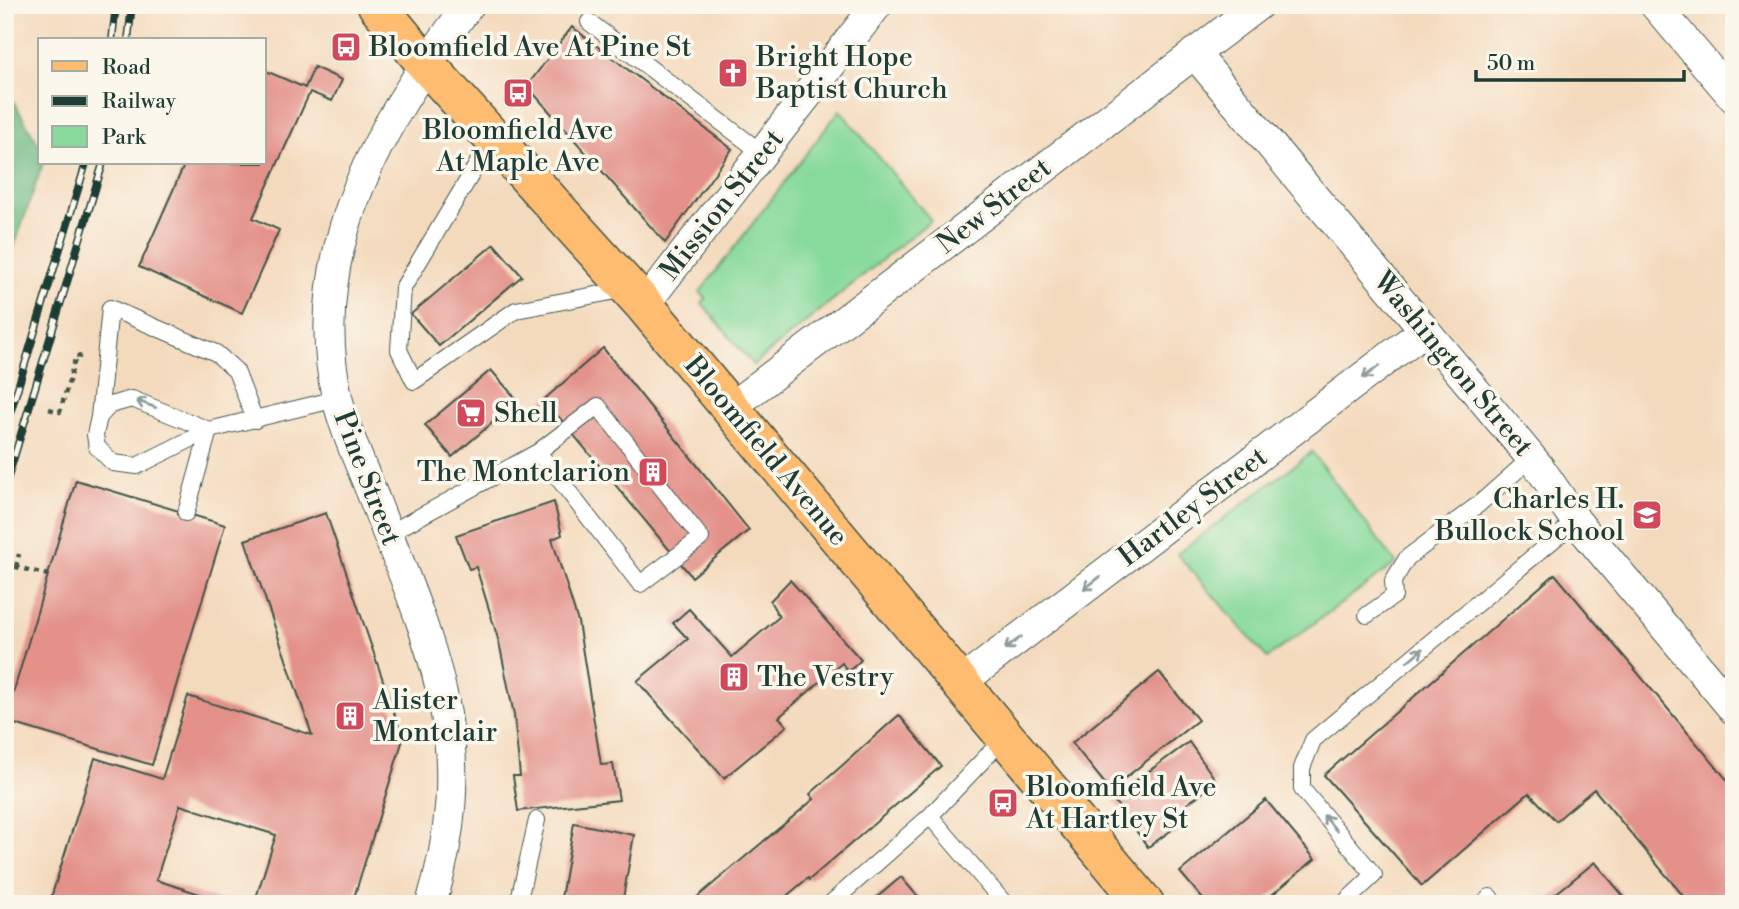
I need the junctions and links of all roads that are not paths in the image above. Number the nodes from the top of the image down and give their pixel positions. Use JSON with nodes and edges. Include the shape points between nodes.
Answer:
{"nodes":[{"id":1,"x":377,"y":5,"type":"edge"},
{"id":2,"x":469,"y":5,"type":"edge"},
{"id":3,"x":877,"y":5,"type":"edge"},
{"id":4,"x":1258,"y":5,"type":"edge"},
{"id":5,"x":1655,"y":5,"type":"edge"},
{"id":6,"x":589,"y":22,"type":"dead end"},
{"id":7,"x":1194,"y":53,"type":"junction"},
{"id":8,"x":425,"y":63,"type":"junction"},
{"id":9,"x":1734,"y":99,"type":"edge"},
{"id":10,"x":493,"y":138,"type":"junction"},
{"id":11,"x":762,"y":153,"type":"junction"},
{"id":12,"x":636,"y":297,"type":"junction"},
{"id":13,"x":1425,"y":330,"type":"junction"},
{"id":14,"x":337,"y":399,"type":"junction"},
{"id":15,"x":730,"y":408,"type":"junction"},
{"id":16,"x":99,"y":416,"type":"junction"},
{"id":17,"x":255,"y":420,"type":"junction"},
{"id":18,"x":209,"y":430,"type":"junction"},
{"id":19,"x":538,"y":452,"type":"junction"},
{"id":20,"x":1531,"y":458,"type":"junction"},
{"id":21,"x":186,"y":513,"type":"dead end"},
{"id":22,"x":1576,"y":521,"type":"junction"},
{"id":23,"x":388,"y":534,"type":"junction"},
{"id":24,"x":1367,"y":615,"type":"dead end"},
{"id":25,"x":960,"y":683,"type":"junction"},
{"id":26,"x":1734,"y":710,"type":"edge"},
{"id":27,"x":1005,"y":737,"type":"junction"},
{"id":28,"x":930,"y":816,"type":"junction"},
{"id":29,"x":537,"y":820,"type":"dead end"},
{"id":30,"x":431,"y":904,"type":"edge"},
{"id":31,"x":518,"y":904,"type":"edge"},
{"id":32,"x":830,"y":904,"type":"edge"},
{"id":33,"x":1006,"y":904,"type":"edge"},
{"id":34,"x":1145,"y":904,"type":"edge"},
{"id":35,"x":1343,"y":904,"type":"edge"}],
"edges":[{"from":1,"to":8,"type":"main road","name":"Bloomfield Avenue"},
{"from":2,"to":8,"type":"street","name":"Pine Street"},
{"from":3,"to":11,"type":"street","name":"Mission Street"},
{"from":4,"to":7,"type":"street","name":"New Street"},
{"from":5,"to":9,"type":"street"},
{"from":6,"to":11,"type":"lane"},
{"from":7,"to":13,"type":"street","name":"Washington Street"},
{"from":7,"to":15,"type":"street","name":"New Street"},
{"from":8,"to":10,"type":"main road","name":"Bloomfield Avenue"},
{"from":8,"to":14,"type":"street","name":"Pine Street","via":[[375,147],[344,225],[329,321]]},
{"from":10,"to":12,"type":"main road","name":"Bloomfield Avenue"},
{"from":10,"to":12,"type":"lane","via":[[403,288],[399,350],[414,381],[516,310]]},
{"from":11,"to":12,"type":"street","name":"Mission Street"},
{"from":12,"to":15,"type":"main road","name":"Bloomfield Avenue"},
{"from":13,"to":20,"type":"street","name":"Washington Street"},
{"from":13,"to":25,"type":"street","name":"Hartley Street","one_way":true},
{"from":14,"to":17,"type":"lane"},
{"from":14,"to":23,"type":"street","name":"Pine Street"},
{"from":15,"to":25,"type":"main road","name":"Bloomfield Avenue"},
{"from":16,"to":17,"type":"lane","via":[[110,308],[216,353],[236,371]]},
{"from":18,"to":16,"type":"lane","one_way":true,"via":[[132,399],[110,405]]},
{"from":16,"to":18,"type":"lane","via":[[97,447],[113,463],[125,467],[137,466]]},
{"from":17,"to":18,"type":"lane"},
{"from":18,"to":21,"type":"lane"},
{"from":19,"to":19,"type":"lane","via":[[598,406],[701,538],[640,584]]},
{"from":19,"to":23,"type":"lane"},
{"from":20,"to":22,"type":"street","name":"Washington Street"},
{"from":20,"to":24,"type":"lane","via":[[1407,558],[1393,581],[1394,596]]},
{"from":22,"to":26,"type":"street","name":"Washington Street"},
{"from":35,"to":22,"type":"lane","one_way":true,"via":[[1374,875],[1302,789],[1301,768],[1313,740]]},
{"from":23,"to":30,"type":"street","name":"Pine Street","via":[[435,658],[450,724],[451,801]]},
{"from":25,"to":27,"type":"main road","name":"Bloomfield Avenue"},
{"from":27,"to":28,"type":"lane"},
{"from":27,"to":34,"type":"main road","name":"Bloomfield Avenue"},
{"from":28,"to":32,"type":"lane"},
{"from":28,"to":33,"type":"lane"},
{"from":29,"to":31,"type":"lane"}]}
